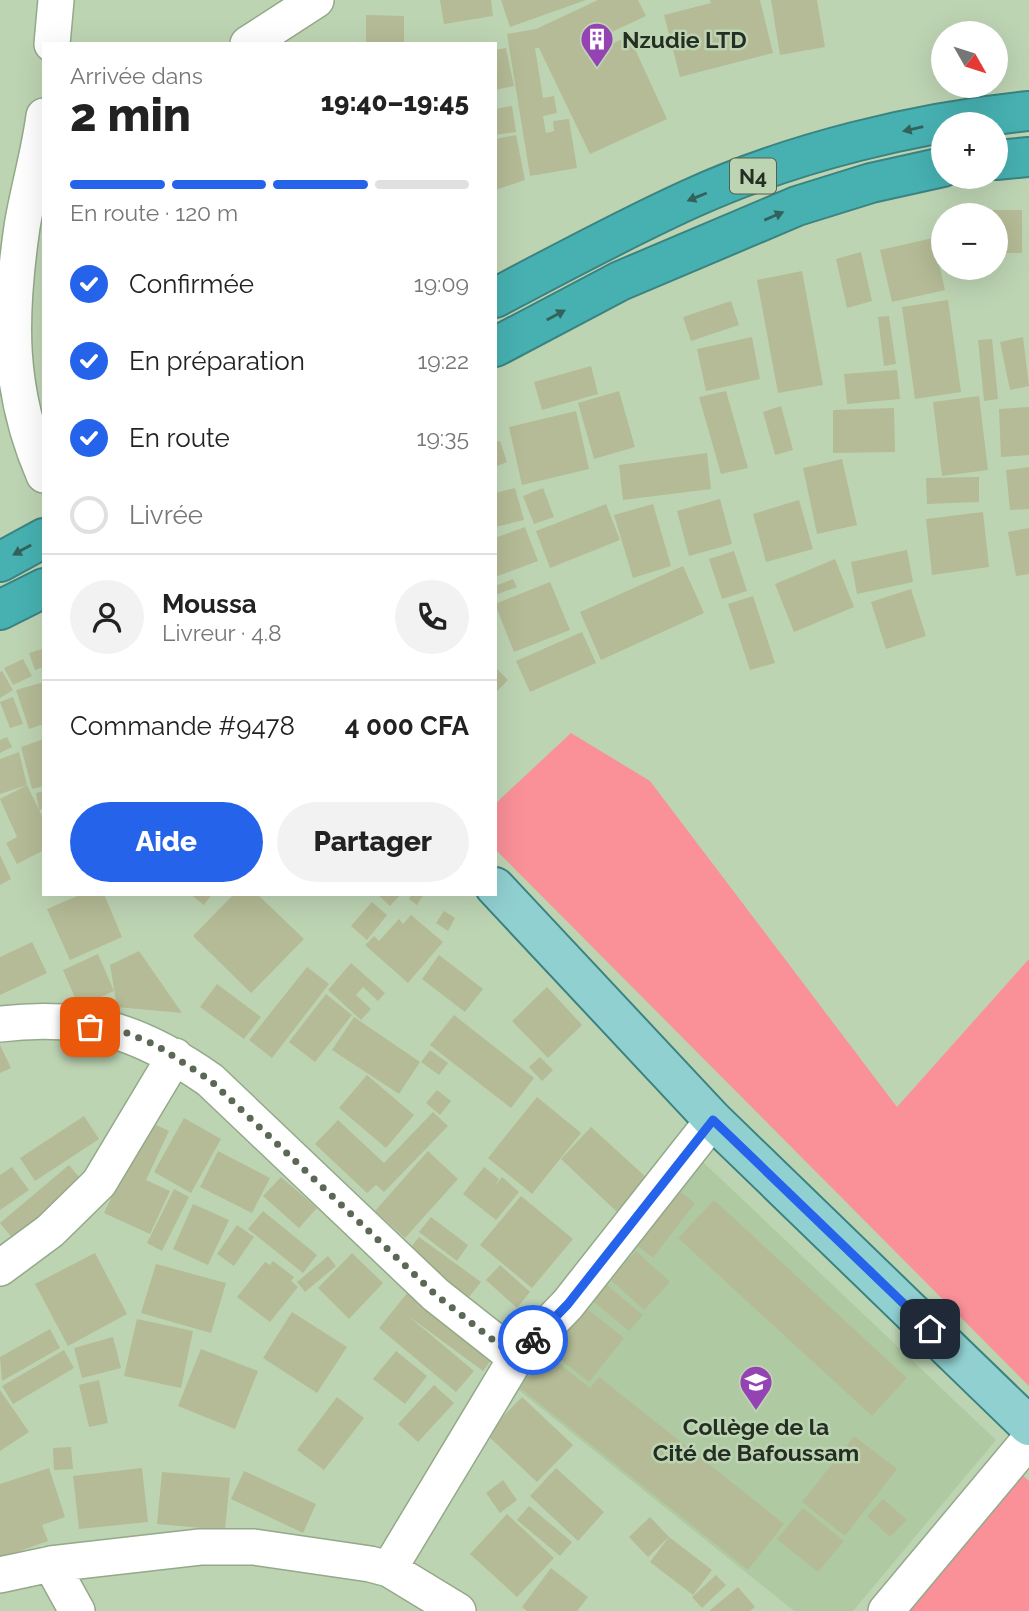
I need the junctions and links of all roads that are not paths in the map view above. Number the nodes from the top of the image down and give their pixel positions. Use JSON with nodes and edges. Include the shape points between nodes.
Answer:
{"nodes":[{"id":1,"x":56,"y":0,"type":"edge"},
{"id":2,"x":316,"y":0,"type":"edge"},
{"id":3,"x":52,"y":42,"type":"edge"},
{"id":4,"x":251,"y":42,"type":"edge"},
{"id":5,"x":1029,"y":111,"type":"edge"},
{"id":6,"x":42,"y":126,"type":"edge"},
{"id":7,"x":1029,"y":157,"type":"edge"},
{"id":8,"x":1008,"y":159,"type":"edge"},
{"id":9,"x":931,"y":170,"type":"edge"},
{"id":10,"x":497,"y":297,"type":"edge"},
{"id":11,"x":497,"y":346,"type":"edge"},
{"id":12,"x":42,"y":469,"type":"edge"},
{"id":13,"x":42,"y":539,"type":"edge"},
{"id":14,"x":0,"y":562,"type":"edge"},
{"id":15,"x":42,"y":589,"type":"edge"},
{"id":16,"x":0,"y":610,"type":"edge"},
{"id":17,"x":497,"y":889,"type":"edge"},
{"id":18,"x":0,"y":1024,"type":"edge"},
{"id":19,"x":175,"y":1056,"type":"junction"},
{"id":20,"x":713,"y":1120,"type":"junction"},
{"id":21,"x":0,"y":1268,"type":"edge"},
{"id":22,"x":516,"y":1358,"type":"junction"},
{"id":23,"x":1029,"y":1426,"type":"edge"},
{"id":24,"x":1029,"y":1440,"type":"edge"},
{"id":25,"x":51,"y":1564,"type":"junction"},
{"id":26,"x":389,"y":1569,"type":"junction"},
{"id":27,"x":0,"y":1575,"type":"edge"},
{"id":28,"x":77,"y":1611,"type":"edge"},
{"id":29,"x":458,"y":1611,"type":"edge"},
{"id":30,"x":886,"y":1611,"type":"edge"}],
"edges":[{"from":1,"to":3,"type":"street"},
{"from":2,"to":4,"type":"street"},
{"from":5,"to":10,"type":"highway","number":"N4","one_way":true,"via":[[963,118],[790,162],[692,198]]},
{"from":6,"to":12,"type":"street","via":[[22,226],[13,348],[19,406]]},
{"from":7,"to":8,"type":"highway"},
{"from":11,"to":9,"type":"highway","one_way":true,"via":[[621,281],[797,206]]},
{"from":13,"to":14,"type":"highway","one_way":true},
{"from":15,"to":16,"type":"highway"},
{"from":17,"to":20,"type":"main road"},
{"from":18,"to":19,"type":"street","via":[[26,1021],[117,1029]]},
{"from":19,"to":21,"type":"street","via":[[99,1183],[50,1231]]},
{"from":19,"to":22,"type":"street","via":[[210,1080],[436,1295]]},
{"from":20,"to":22,"type":"street","via":[[568,1304]]},
{"from":20,"to":23,"type":"main road"},
{"from":22,"to":26,"type":"street"},
{"from":24,"to":30,"type":"street"},
{"from":25,"to":26,"type":"street","via":[[200,1548],[254,1548]]},
{"from":25,"to":27,"type":"street"},
{"from":25,"to":28,"type":"street"},
{"from":26,"to":29,"type":"street"}]}
